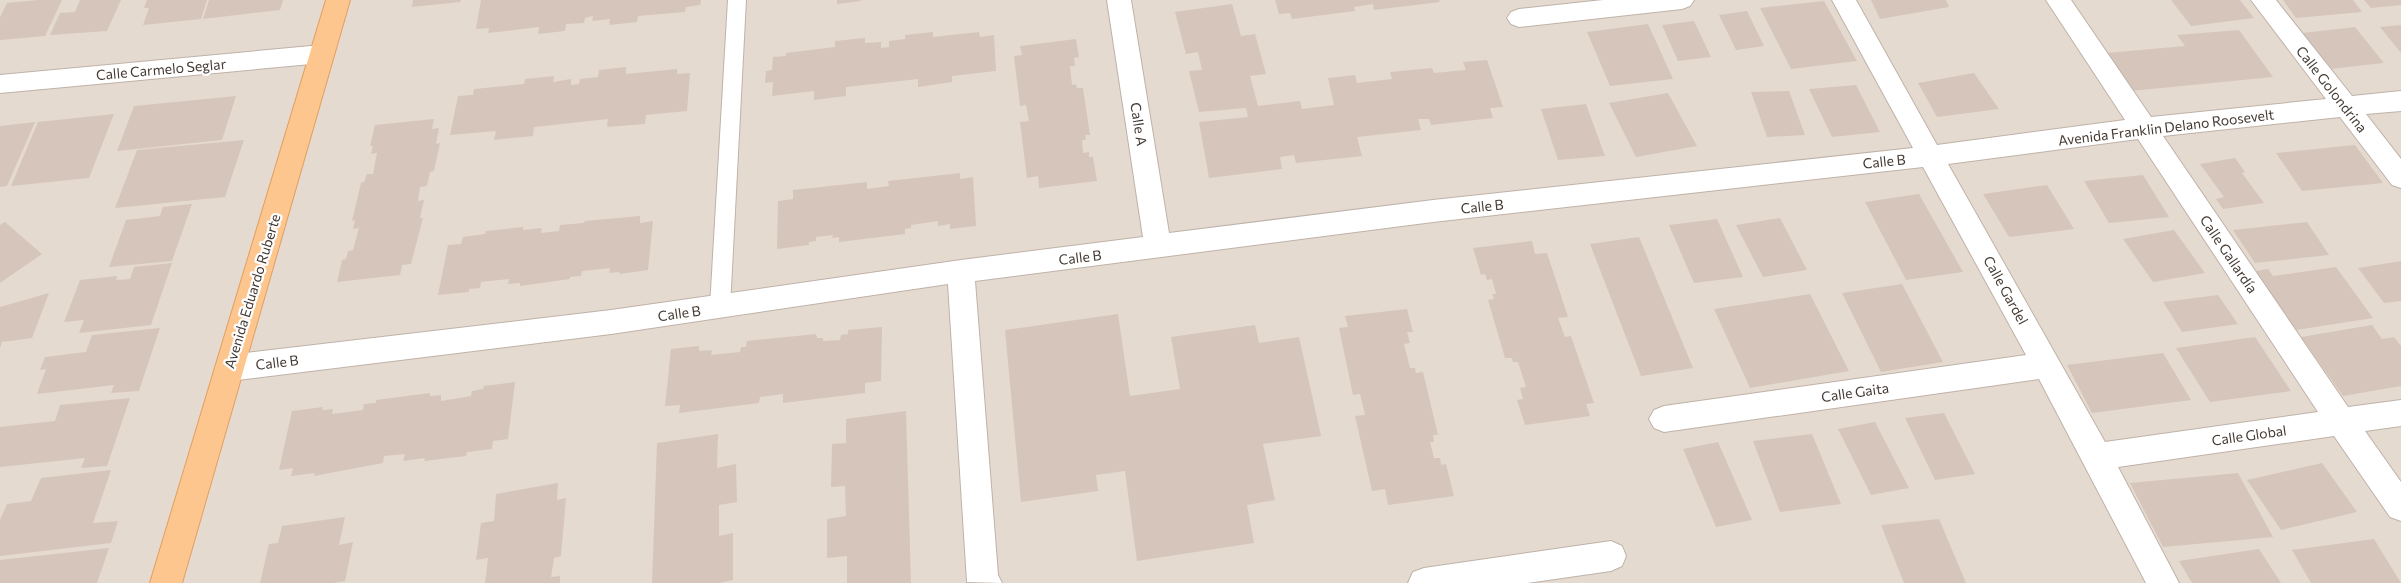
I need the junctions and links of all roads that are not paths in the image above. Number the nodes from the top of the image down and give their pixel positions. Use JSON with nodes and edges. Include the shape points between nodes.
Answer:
{"nodes":[{"id":1,"x":338,"y":0,"type":"edge"},
{"id":2,"x":737,"y":0,"type":"edge"},
{"id":3,"x":1119,"y":0,"type":"edge"},
{"id":4,"x":1682,"y":0,"type":"edge"},
{"id":5,"x":1844,"y":0,"type":"edge"},
{"id":6,"x":2058,"y":0,"type":"edge"},
{"id":7,"x":2263,"y":0,"type":"edge"},
{"id":8,"x":1519,"y":18,"type":"dead end"},
{"id":9,"x":322,"y":54,"type":"junction"},
{"id":10,"x":0,"y":84,"type":"edge"},
{"id":11,"x":2401,"y":101,"type":"edge"},
{"id":12,"x":2346,"y":107,"type":"junction"},
{"id":13,"x":2144,"y":128,"type":"junction"},
{"id":14,"x":1932,"y":156,"type":"junction"},
{"id":15,"x":2401,"y":178,"type":"edge"},
{"id":16,"x":1158,"y":247,"type":"junction"},
{"id":17,"x":961,"y":272,"type":"junction"},
{"id":18,"x":720,"y":307,"type":"junction"},
{"id":19,"x":2046,"y":365,"type":"junction"},
{"id":20,"x":229,"y":368,"type":"junction"},
{"id":21,"x":2401,"y":413,"type":"edge"},
{"id":22,"x":1664,"y":419,"type":"dead end"},
{"id":23,"x":2341,"y":421,"type":"junction"},
{"id":24,"x":2097,"y":457,"type":"junction"},
{"id":25,"x":2401,"y":507,"type":"edge"},
{"id":26,"x":1611,"y":556,"type":"dead end"},
{"id":27,"x":166,"y":583,"type":"edge"},
{"id":28,"x":986,"y":583,"type":"edge"},
{"id":29,"x":1424,"y":583,"type":"edge"},
{"id":30,"x":2163,"y":583,"type":"edge"}],
"edges":[{"from":1,"to":9,"type":"main road","name":"Avenida Eduardo Ruberte"},
{"from":2,"to":18,"type":"lane"},
{"from":3,"to":16,"type":"street","name":"Calle A"},
{"from":4,"to":8,"type":"street"},
{"from":5,"to":14,"type":"street","name":"Calle Gardel"},
{"from":6,"to":13,"type":"street","name":"Calle Gallardía"},
{"from":7,"to":12,"type":"street","name":"Calle Golondrina"},
{"from":9,"to":10,"type":"street","name":"Calle Carmelo Seglar"},
{"from":9,"to":20,"type":"main road","name":"Avenida Eduardo Ruberte"},
{"from":11,"to":12,"type":"street","name":"Avenida Franklin Delano Roosevelt"},
{"from":12,"to":13,"type":"street","name":"Avenida Franklin Delano Roosevelt"},
{"from":12,"to":15,"type":"street","name":"Calle Golondrina"},
{"from":13,"to":14,"type":"street","name":"Avenida Franklin Delano Roosevelt"},
{"from":13,"to":23,"type":"street","name":"Calle Gallardía"},
{"from":14,"to":16,"type":"street","name":"Calle B","via":[[1432,211]]},
{"from":14,"to":19,"type":"street","name":"Calle Gardel"},
{"from":16,"to":17,"type":"street","name":"Calle B"},
{"from":17,"to":18,"type":"street","name":"Calle B"},
{"from":17,"to":28,"type":"street","via":[[983,582]]},
{"from":18,"to":20,"type":"street","name":"Calle B"},
{"from":19,"to":22,"type":"street","name":"Calle Gaita"},
{"from":19,"to":24,"type":"street","name":"Calle Gardel"},
{"from":20,"to":27,"type":"main road","name":"Avenida Eduardo Ruberte"},
{"from":21,"to":23,"type":"street","name":"Calle Global"},
{"from":23,"to":24,"type":"street","name":"Calle Global"},
{"from":23,"to":25,"type":"street","name":"Calle Gallardía"},
{"from":24,"to":30,"type":"street","name":"Calle Gardel"},
{"from":26,"to":29,"type":"street"}]}
